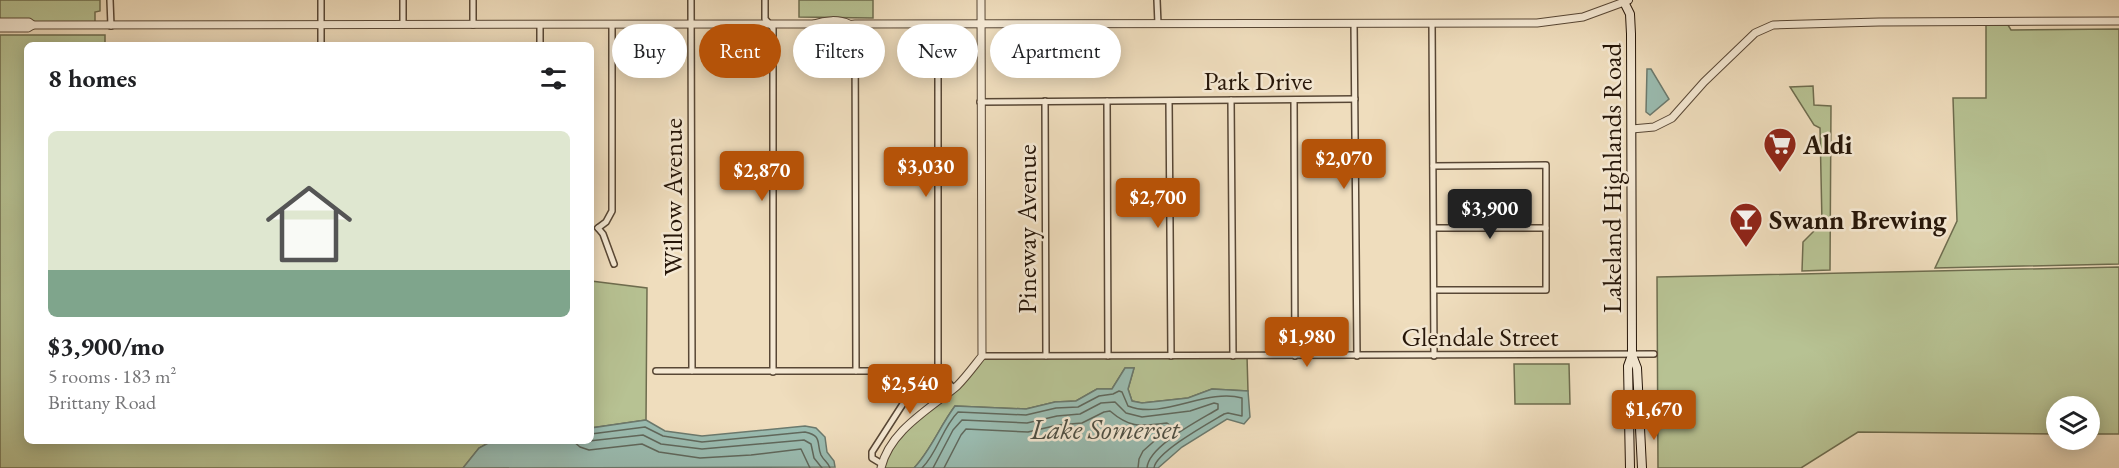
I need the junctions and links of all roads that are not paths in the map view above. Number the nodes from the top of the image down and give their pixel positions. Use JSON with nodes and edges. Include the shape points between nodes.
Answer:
{"nodes":[{"id":1,"x":110,"y":0,"type":"edge"},
{"id":2,"x":321,"y":0,"type":"edge"},
{"id":3,"x":403,"y":0,"type":"edge"},
{"id":4,"x":473,"y":0,"type":"edge"},
{"id":5,"x":691,"y":0,"type":"edge"},
{"id":6,"x":765,"y":0,"type":"edge"},
{"id":7,"x":981,"y":0,"type":"edge"},
{"id":8,"x":1157,"y":0,"type":"edge"},
{"id":9,"x":1626,"y":1,"type":"edge"},
{"id":10,"x":2119,"y":21,"type":"edge"},
{"id":11,"x":0,"y":22,"type":"edge"},
{"id":12,"x":1354,"y":23,"type":"junction"},
{"id":13,"x":1432,"y":23,"type":"junction"},
{"id":14,"x":612,"y":24,"type":"edge"},
{"id":15,"x":687,"y":24,"type":"edge"},
{"id":16,"x":691,"y":24,"type":"junction"},
{"id":17,"x":699,"y":24,"type":"edge"},
{"id":18,"x":770,"y":24,"type":"edge"},
{"id":19,"x":814,"y":24,"type":"edge"},
{"id":20,"x":852,"y":24,"type":"edge"},
{"id":21,"x":980,"y":24,"type":"junction"},
{"id":22,"x":1158,"y":24,"type":"junction"},
{"id":23,"x":33,"y":25,"type":"junction"},
{"id":24,"x":473,"y":25,"type":"junction"},
{"id":25,"x":540,"y":25,"type":"junction"},
{"id":26,"x":111,"y":26,"type":"junction"},
{"id":27,"x":321,"y":26,"type":"junction"},
{"id":28,"x":403,"y":26,"type":"junction"},
{"id":29,"x":0,"y":28,"type":"edge"},
{"id":30,"x":321,"y":42,"type":"edge"},
{"id":31,"x":540,"y":42,"type":"edge"},
{"id":32,"x":612,"y":78,"type":"edge"},
{"id":33,"x":773,"y":78,"type":"edge"},
{"id":34,"x":853,"y":78,"type":"edge"},
{"id":35,"x":938,"y":78,"type":"edge"},
{"id":36,"x":1355,"y":99,"type":"junction"},
{"id":37,"x":1231,"y":100,"type":"junction"},
{"id":38,"x":1294,"y":100,"type":"junction"},
{"id":39,"x":1045,"y":101,"type":"junction"},
{"id":40,"x":1107,"y":101,"type":"junction"},
{"id":41,"x":1169,"y":101,"type":"junction"},
{"id":42,"x":980,"y":102,"type":"junction"},
{"id":43,"x":1632,"y":129,"type":"junction"},
{"id":44,"x":1433,"y":166,"type":"junction"},
{"id":45,"x":594,"y":227,"type":"edge"},
{"id":46,"x":598,"y":228,"type":"junction"},
{"id":47,"x":1434,"y":228,"type":"junction"},
{"id":48,"x":1546,"y":228,"type":"junction"},
{"id":49,"x":614,"y":264,"type":"dead end"},
{"id":50,"x":1434,"y":290,"type":"junction"},
{"id":51,"x":1654,"y":354,"type":"dead end"},
{"id":52,"x":1632,"y":355,"type":"junction"},
{"id":53,"x":1046,"y":356,"type":"junction"},
{"id":54,"x":1108,"y":356,"type":"junction"},
{"id":55,"x":1171,"y":356,"type":"junction"},
{"id":56,"x":1233,"y":356,"type":"junction"},
{"id":57,"x":1295,"y":356,"type":"junction"},
{"id":58,"x":1357,"y":356,"type":"junction"},
{"id":59,"x":1434,"y":356,"type":"junction"},
{"id":60,"x":982,"y":357,"type":"junction"},
{"id":61,"x":656,"y":371,"type":"dead end"},
{"id":62,"x":692,"y":371,"type":"junction"},
{"id":63,"x":856,"y":371,"type":"junction"},
{"id":64,"x":908,"y":371,"type":"junction"},
{"id":65,"x":938,"y":371,"type":"junction"},
{"id":66,"x":773,"y":372,"type":"junction"},
{"id":67,"x":954,"y":388,"type":"junction"},
{"id":68,"x":881,"y":466,"type":"edge"},
{"id":69,"x":1630,"y":468,"type":"edge"},
{"id":70,"x":1642,"y":468,"type":"edge"}],
"edges":[{"from":1,"to":26,"type":"street"},
{"from":2,"to":27,"type":"street"},
{"from":3,"to":28,"type":"street"},
{"from":4,"to":24,"type":"street"},
{"from":5,"to":16,"type":"street","name":"Willow Avenue"},
{"from":6,"to":18,"type":"street","via":[[765,19]]},
{"from":7,"to":21,"type":"street"},
{"from":8,"to":22,"type":"street"},
{"from":9,"to":13,"type":"street","via":[[1557,22]]},
{"from":9,"to":43,"type":"main road","name":"Lakeland Highlands Road","via":[[1631,34]]},
{"from":10,"to":43,"type":"street","via":[[1773,25],[1755,33],[1672,118],[1654,127]]},
{"from":11,"to":23,"type":"street"},
{"from":12,"to":13,"type":"street"},
{"from":12,"to":22,"type":"street"},
{"from":12,"to":36,"type":"street"},
{"from":13,"to":44,"type":"street"},
{"from":14,"to":25,"type":"street"},
{"from":15,"to":16,"type":"street"},
{"from":16,"to":17,"type":"street"},
{"from":16,"to":62,"type":"street","name":"Willow Avenue"},
{"from":19,"to":20,"type":"street"},
{"from":21,"to":22,"type":"street"},
{"from":21,"to":42,"type":"street"},
{"from":23,"to":26,"type":"street"},
{"from":23,"to":29,"type":"street"},
{"from":24,"to":25,"type":"street"},
{"from":24,"to":28,"type":"street"},
{"from":25,"to":31,"type":"street"},
{"from":26,"to":27,"type":"street"},
{"from":27,"to":28,"type":"street"},
{"from":27,"to":30,"type":"street"},
{"from":32,"to":46,"type":"street","via":[[612,212]]},
{"from":33,"to":66,"type":"street"},
{"from":34,"to":63,"type":"street"},
{"from":35,"to":65,"type":"street"},
{"from":36,"to":38,"type":"street","name":"Park Drive"},
{"from":36,"to":58,"type":"street"},
{"from":37,"to":38,"type":"street","name":"Park Drive"},
{"from":37,"to":41,"type":"street","name":"Park Drive"},
{"from":37,"to":56,"type":"street"},
{"from":38,"to":57,"type":"street"},
{"from":39,"to":40,"type":"street","name":"Park Drive"},
{"from":39,"to":42,"type":"street","name":"Park Drive"},
{"from":39,"to":53,"type":"street","name":"Pineway Avenue"},
{"from":40,"to":41,"type":"street","name":"Park Drive"},
{"from":40,"to":54,"type":"street"},
{"from":41,"to":55,"type":"street"},
{"from":42,"to":60,"type":"street"},
{"from":43,"to":52,"type":"main road","name":"Lakeland Highlands Road"},
{"from":44,"to":47,"type":"street"},
{"from":44,"to":48,"type":"street","via":[[1546,165]]},
{"from":45,"to":46,"type":"street"},
{"from":46,"to":49,"type":"street"},
{"from":47,"to":48,"type":"street"},
{"from":47,"to":50,"type":"street"},
{"from":48,"to":50,"type":"street","via":[[1546,290]]},
{"from":50,"to":59,"type":"street"},
{"from":51,"to":52,"type":"street","name":"Glendale Street"},
{"from":52,"to":59,"type":"street","name":"Glendale Street"},
{"from":52,"to":69,"type":"main road","name":"Lakeland Highlands Road","via":[[1628,366]]},
{"from":52,"to":70,"type":"main road","name":"Lakeland Highlands Road","via":[[1637,368]]},
{"from":53,"to":54,"type":"street","name":"Glendale Street"},
{"from":53,"to":60,"type":"street","name":"Glendale Street"},
{"from":54,"to":55,"type":"street","name":"Glendale Street"},
{"from":55,"to":56,"type":"street","name":"Glendale Street"},
{"from":56,"to":57,"type":"street","name":"Glendale Street"},
{"from":57,"to":58,"type":"street","name":"Glendale Street"},
{"from":58,"to":59,"type":"street","name":"Glendale Street"},
{"from":60,"to":67,"type":"street"},
{"from":61,"to":62,"type":"street"},
{"from":62,"to":66,"type":"street"},
{"from":63,"to":64,"type":"street"},
{"from":63,"to":66,"type":"street"},
{"from":64,"to":65,"type":"street"},
{"from":64,"to":68,"type":"street","via":[[908,396],[872,452],[872,458]]},
{"from":65,"to":67,"type":"street"},
{"from":67,"to":68,"type":"street","via":[[897,437]]}]}
